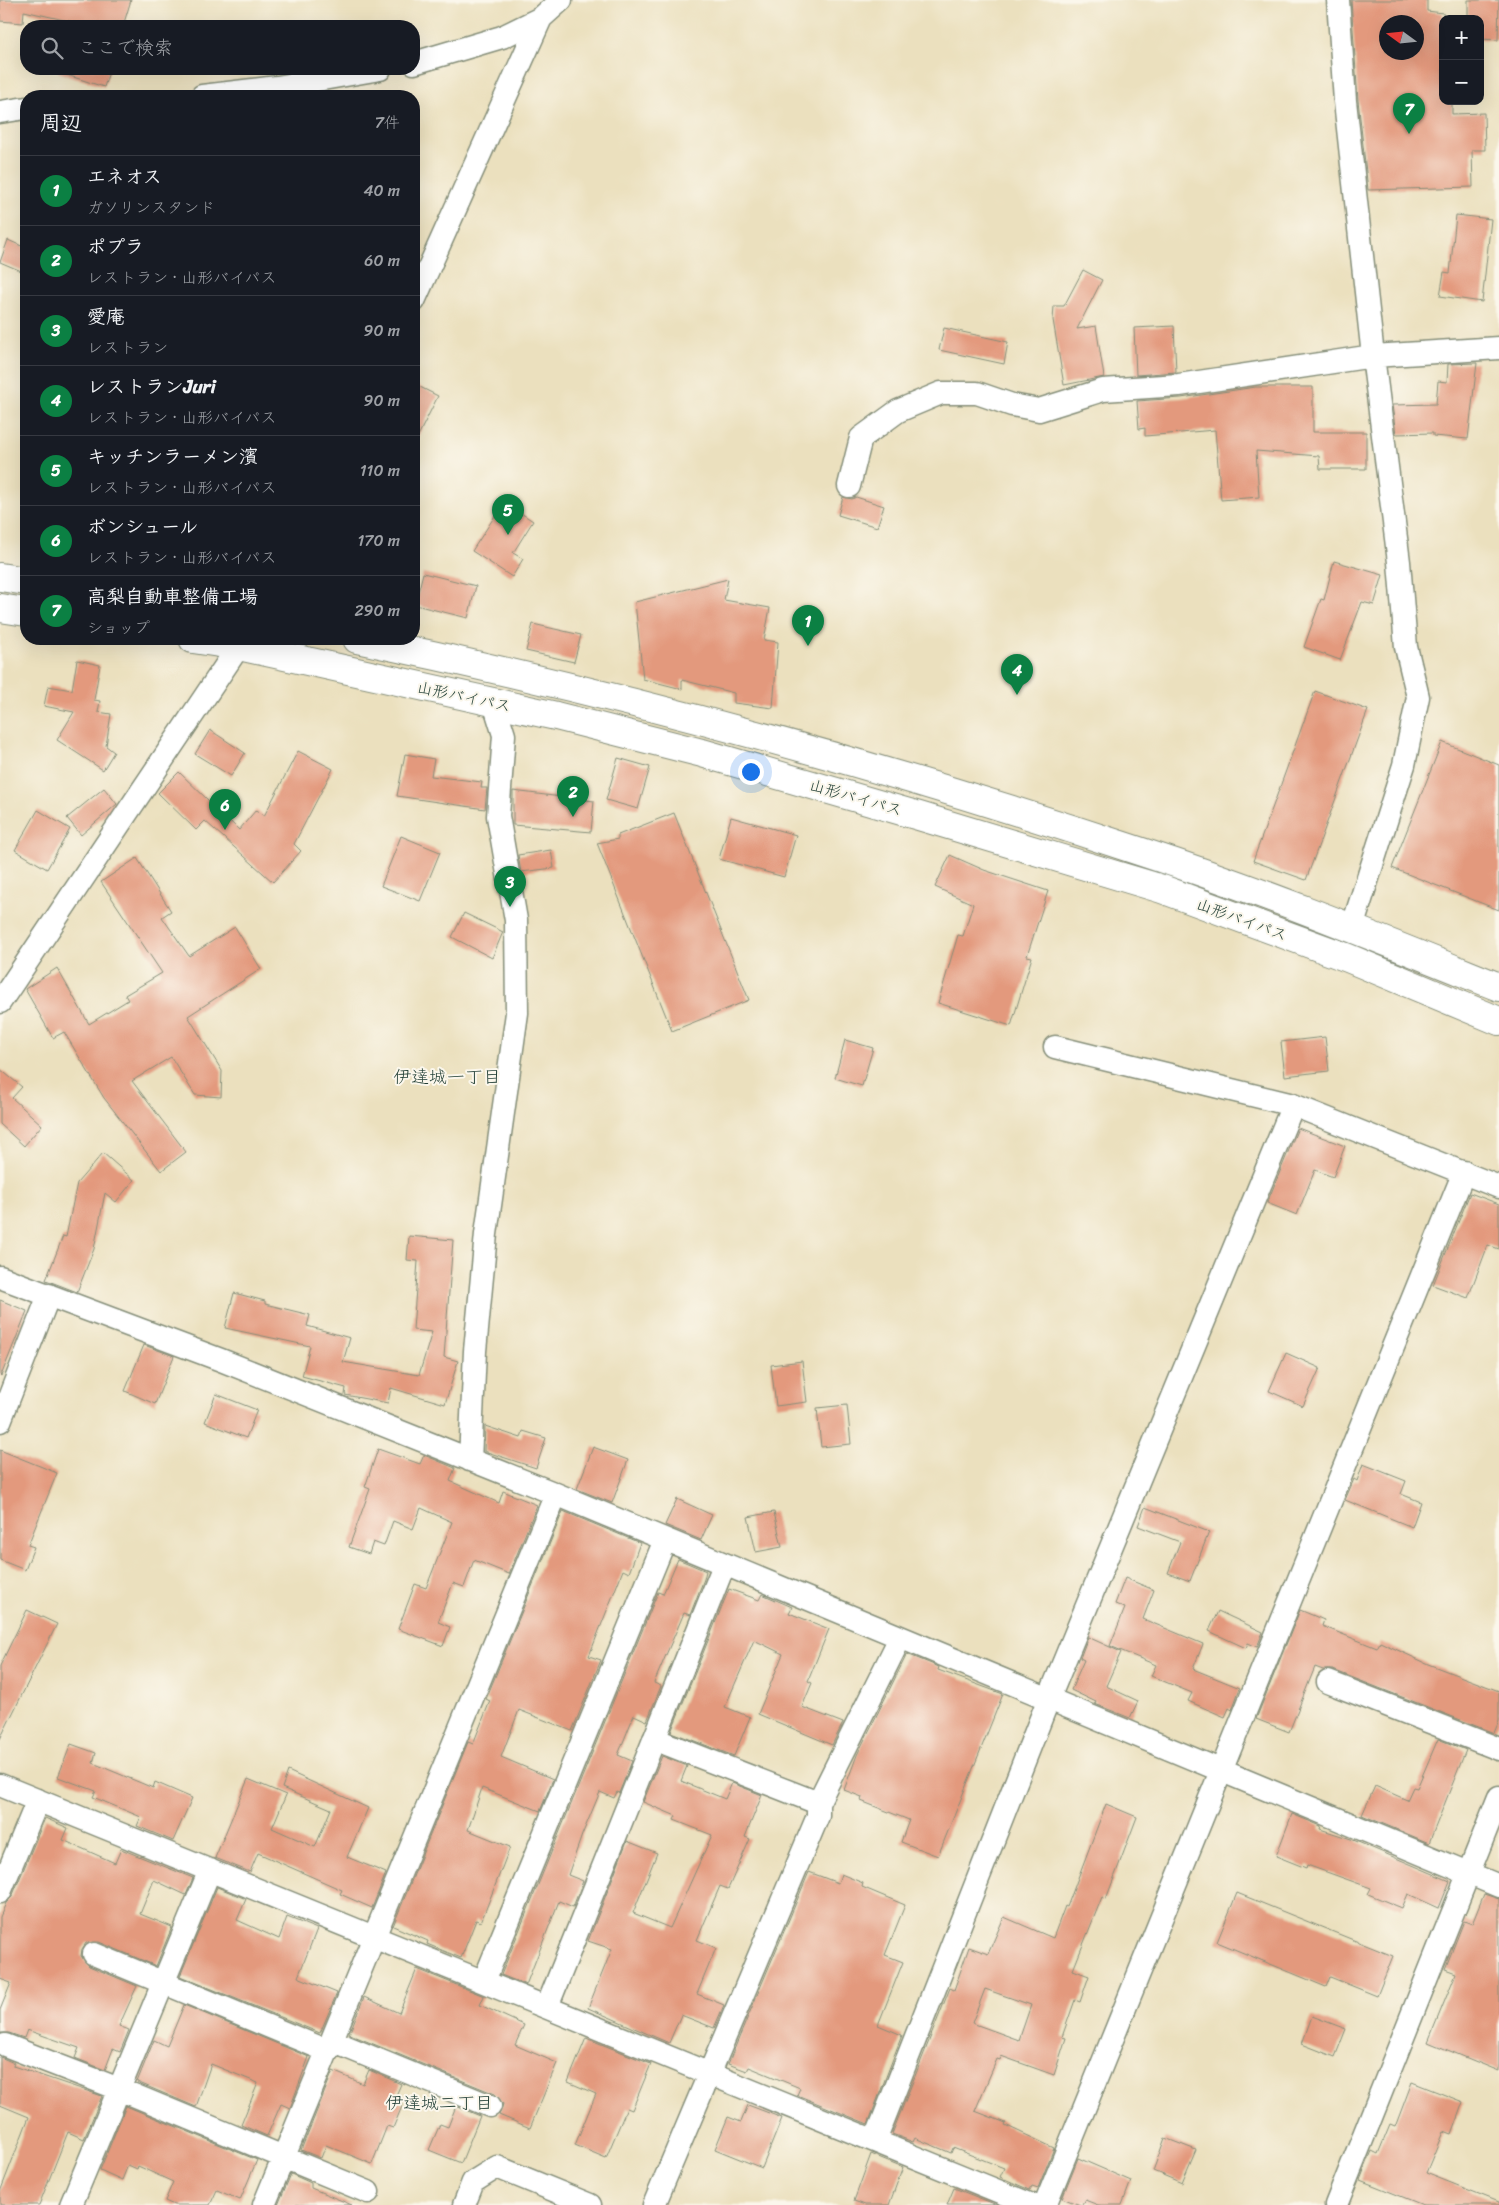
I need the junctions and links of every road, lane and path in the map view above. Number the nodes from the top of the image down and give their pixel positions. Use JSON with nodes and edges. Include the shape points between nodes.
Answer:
{"nodes":[{"id":1,"x":561,"y":0,"type":"edge"},
{"id":2,"x":1338,"y":0,"type":"edge"},
{"id":3,"x":541,"y":18,"type":"junction"},
{"id":4,"x":420,"y":61,"type":"edge"},
{"id":5,"x":346,"y":75,"type":"edge"},
{"id":6,"x":252,"y":90,"type":"edge"},
{"id":7,"x":20,"y":109,"type":"edge"},
{"id":8,"x":0,"y":112,"type":"edge"},
{"id":9,"x":420,"y":288,"type":"edge"},
{"id":10,"x":1499,"y":348,"type":"edge"},
{"id":11,"x":1373,"y":356,"type":"junction"},
{"id":12,"x":849,"y":486,"type":"dead end"},
{"id":13,"x":0,"y":577,"type":"edge"},
{"id":14,"x":20,"y":580,"type":"edge"},
{"id":15,"x":0,"y":608,"type":"edge"},
{"id":16,"x":20,"y":611,"type":"edge"},
{"id":17,"x":232,"y":645,"type":"edge"},
{"id":18,"x":387,"y":645,"type":"edge"},
{"id":19,"x":239,"y":646,"type":"junction"},
{"id":20,"x":494,"y":703,"type":"junction"},
{"id":21,"x":1352,"y":928,"type":"junction"},
{"id":22,"x":1499,"y":987,"type":"edge"},
{"id":23,"x":0,"y":1002,"type":"edge"},
{"id":24,"x":1499,"y":1021,"type":"edge"},
{"id":25,"x":1055,"y":1047,"type":"dead end"},
{"id":26,"x":1292,"y":1105,"type":"junction"},
{"id":27,"x":1464,"y":1172,"type":"junction"},
{"id":28,"x":1499,"y":1186,"type":"edge"},
{"id":29,"x":0,"y":1277,"type":"edge"},
{"id":30,"x":49,"y":1295,"type":"junction"},
{"id":31,"x":0,"y":1421,"type":"edge"},
{"id":32,"x":470,"y":1460,"type":"junction"},
{"id":33,"x":556,"y":1494,"type":"junction"},
{"id":34,"x":665,"y":1540,"type":"junction"},
{"id":35,"x":724,"y":1565,"type":"junction"},
{"id":36,"x":900,"y":1638,"type":"junction"},
{"id":37,"x":1328,"y":1682,"type":"dead end"},
{"id":38,"x":1049,"y":1698,"type":"junction"},
{"id":39,"x":654,"y":1739,"type":"junction"},
{"id":40,"x":1499,"y":1749,"type":"edge"},
{"id":41,"x":1220,"y":1768,"type":"junction"},
{"id":42,"x":0,"y":1785,"type":"edge"},
{"id":43,"x":1499,"y":1797,"type":"edge"},
{"id":44,"x":38,"y":1800,"type":"junction"},
{"id":45,"x":818,"y":1803,"type":"junction"},
{"id":46,"x":210,"y":1870,"type":"junction"},
{"id":47,"x":1468,"y":1874,"type":"junction"},
{"id":48,"x":1499,"y":1886,"type":"edge"},
{"id":49,"x":0,"y":1892,"type":"edge"},
{"id":50,"x":375,"y":1937,"type":"junction"},
{"id":51,"x":94,"y":1954,"type":"dead end"},
{"id":52,"x":163,"y":1981,"type":"junction"},
{"id":53,"x":484,"y":1982,"type":"junction"},
{"id":54,"x":547,"y":2007,"type":"junction"},
{"id":55,"x":5,"y":2044,"type":"dead end"},
{"id":56,"x":330,"y":2046,"type":"junction"},
{"id":57,"x":710,"y":2073,"type":"junction"},
{"id":58,"x":119,"y":2089,"type":"junction"},
{"id":59,"x":490,"y":2106,"type":"dead end"},
{"id":60,"x":874,"y":2141,"type":"junction"},
{"id":61,"x":284,"y":2157,"type":"junction"},
{"id":62,"x":368,"y":2192,"type":"dead end"},
{"id":63,"x":71,"y":2205,"type":"edge"},
{"id":64,"x":264,"y":2205,"type":"edge"},
{"id":65,"x":464,"y":2205,"type":"edge"},
{"id":66,"x":590,"y":2205,"type":"edge"},
{"id":67,"x":654,"y":2205,"type":"edge"},
{"id":68,"x":1032,"y":2205,"type":"edge"},
{"id":69,"x":1045,"y":2205,"type":"edge"},
{"id":70,"x":1336,"y":2205,"type":"edge"}],
"edges":[{"from":1,"to":3,"type":"street"},
{"from":2,"to":11,"type":"street","via":[[1345,101]]},
{"from":3,"to":4,"type":"street","via":[[502,37]]},
{"from":3,"to":9,"type":"street"},
{"from":5,"to":6,"type":"street"},
{"from":7,"to":8,"type":"street"},
{"from":10,"to":11,"type":"street"},
{"from":11,"to":12,"type":"street","via":[[1179,385],[1103,390],[1039,410],[977,393],[942,393],[898,410],[861,438]]},
{"from":11,"to":21,"type":"street","via":[[1399,562],[1406,647],[1418,697],[1404,765]]},
{"from":13,"to":14,"type":"highway"},
{"from":15,"to":16,"type":"highway"},
{"from":17,"to":19,"type":"highway","name":"山形バイパス"},
{"from":18,"to":21,"type":"highway","name":"山形バイパス","via":[[447,657],[720,726],[910,779],[1147,853]]},
{"from":19,"to":20,"type":"highway","name":"山形バイパス"},
{"from":19,"to":23,"type":"street"},
{"from":20,"to":24,"type":"highway","name":"山形バイパス","via":[[702,753],[1162,889],[1348,958]]},
{"from":20,"to":32,"type":"street","via":[[504,736],[498,816],[516,920],[518,1013],[486,1234],[475,1352]]},
{"from":21,"to":22,"type":"highway","name":"山形バイパス"},
{"from":25,"to":26,"type":"street"},
{"from":26,"to":27,"type":"street"},
{"from":26,"to":38,"type":"street"},
{"from":27,"to":28,"type":"street"},
{"from":27,"to":41,"type":"street"},
{"from":29,"to":30,"type":"street"},
{"from":30,"to":31,"type":"street"},
{"from":30,"to":32,"type":"street"},
{"from":32,"to":33,"type":"street"},
{"from":33,"to":34,"type":"street"},
{"from":33,"to":50,"type":"street"},
{"from":34,"to":35,"type":"street"},
{"from":34,"to":53,"type":"street"},
{"from":35,"to":36,"type":"street"},
{"from":35,"to":39,"type":"street"},
{"from":36,"to":38,"type":"street"},
{"from":36,"to":45,"type":"street"},
{"from":37,"to":40,"type":"street"},
{"from":38,"to":41,"type":"street"},
{"from":38,"to":60,"type":"street"},
{"from":39,"to":45,"type":"street"},
{"from":39,"to":54,"type":"street"},
{"from":41,"to":47,"type":"street"},
{"from":41,"to":69,"type":"street"},
{"from":42,"to":44,"type":"street"},
{"from":43,"to":47,"type":"street"},
{"from":44,"to":46,"type":"street"},
{"from":44,"to":49,"type":"street"},
{"from":45,"to":57,"type":"street","via":[[818,1816]]},
{"from":46,"to":50,"type":"street"},
{"from":46,"to":52,"type":"street"},
{"from":47,"to":48,"type":"street"},
{"from":47,"to":70,"type":"street"},
{"from":50,"to":53,"type":"street"},
{"from":50,"to":56,"type":"street"},
{"from":51,"to":52,"type":"street"},
{"from":52,"to":56,"type":"street"},
{"from":52,"to":58,"type":"street"},
{"from":53,"to":54,"type":"street"},
{"from":54,"to":57,"type":"street"},
{"from":55,"to":58,"type":"street"},
{"from":56,"to":59,"type":"street"},
{"from":56,"to":61,"type":"street"},
{"from":57,"to":60,"type":"street"},
{"from":57,"to":67,"type":"street"},
{"from":58,"to":61,"type":"street"},
{"from":58,"to":63,"type":"street"},
{"from":60,"to":68,"type":"street"},
{"from":61,"to":62,"type":"street"},
{"from":61,"to":64,"type":"street"},
{"from":65,"to":66,"type":"street","via":[[473,2182],[497,2167]]}]}
